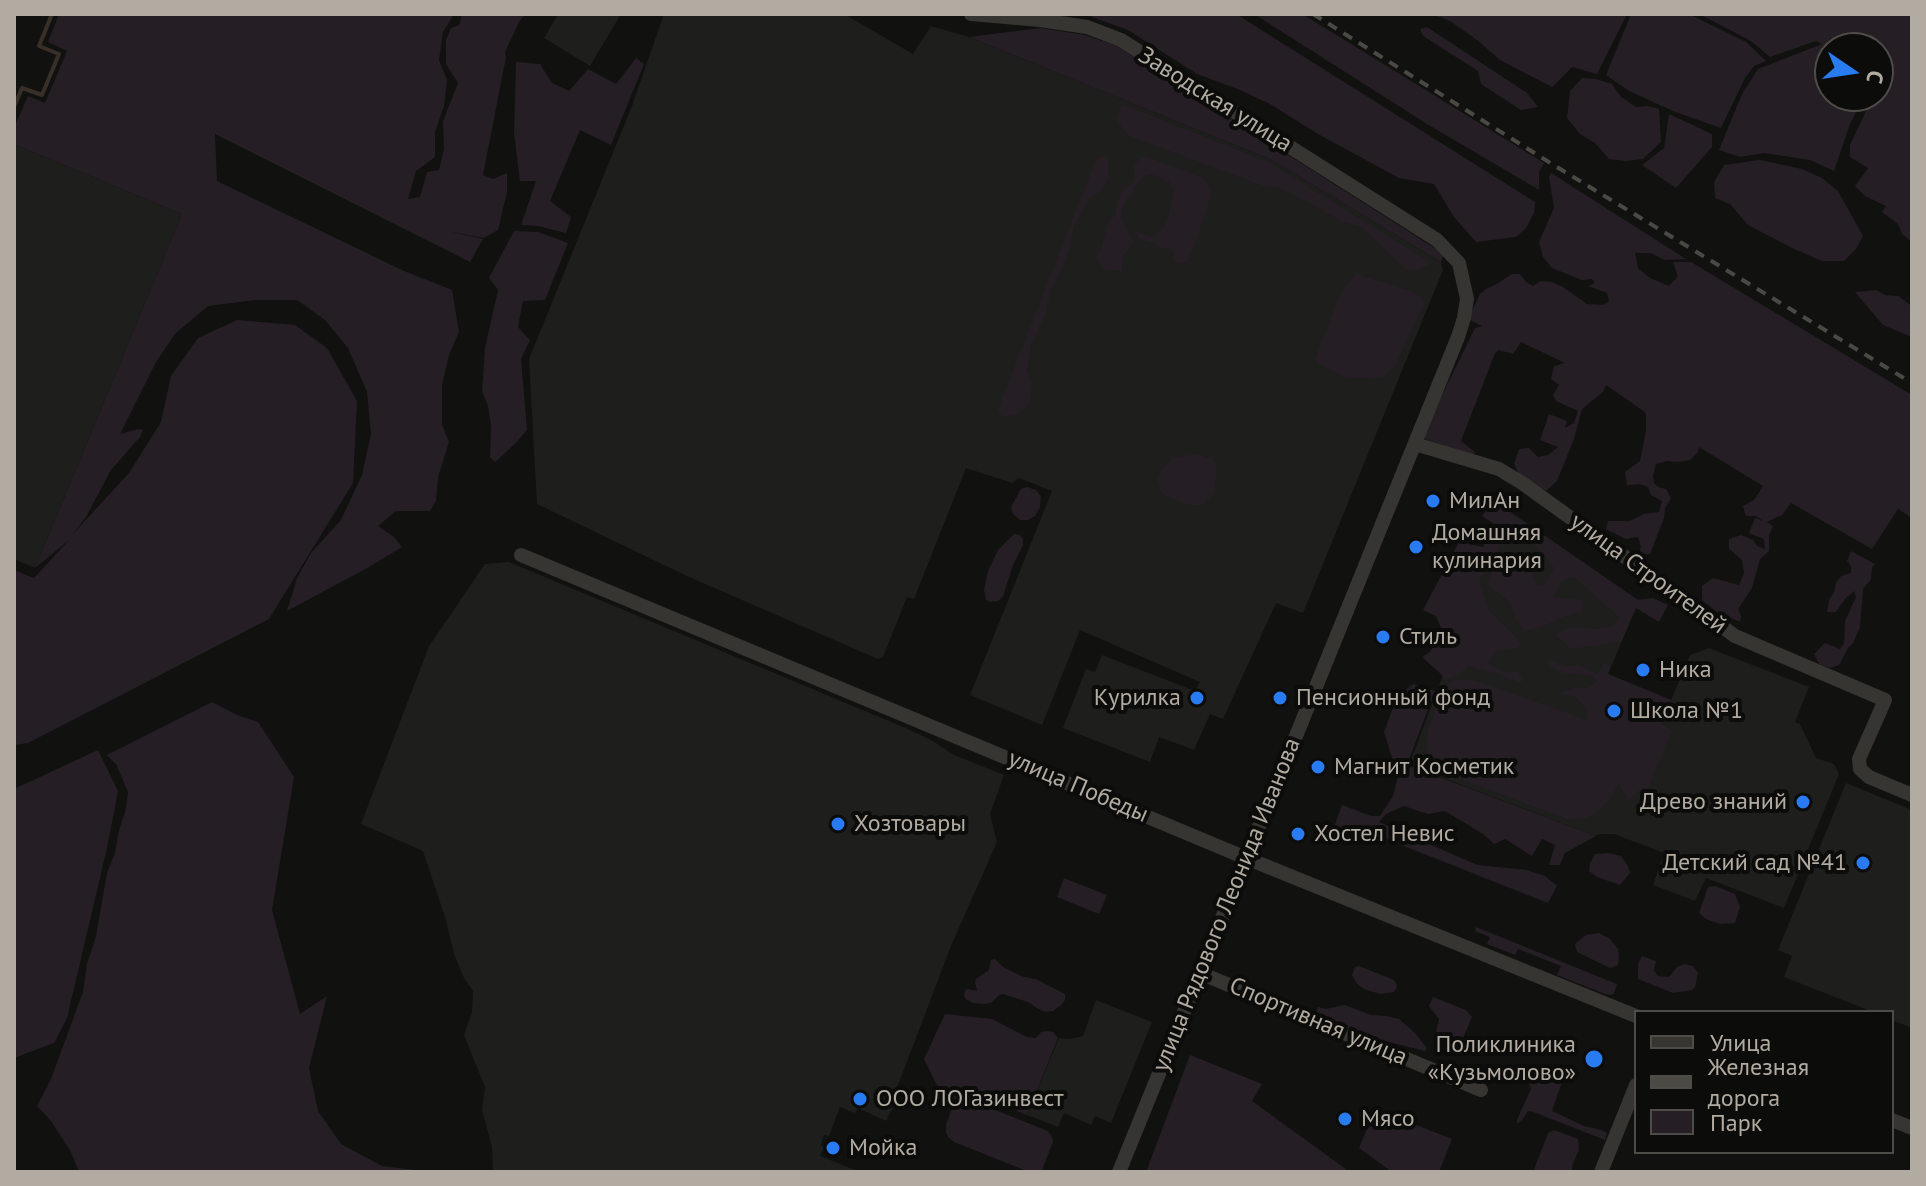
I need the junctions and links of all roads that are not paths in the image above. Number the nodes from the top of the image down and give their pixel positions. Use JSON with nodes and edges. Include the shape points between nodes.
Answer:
{"nodes":[{"id":1,"x":971,"y":14,"type":"edge"},
{"id":2,"x":1437,"y":240,"type":"joint"},
{"id":3,"x":1415,"y":444,"type":"junction"},
{"id":4,"x":521,"y":555,"type":"dead end"},
{"id":5,"x":1912,"y":795,"type":"edge"},
{"id":6,"x":1246,"y":858,"type":"junction"},
{"id":7,"x":1200,"y":973,"type":"junction"},
{"id":8,"x":1634,"y":1015,"type":"edge"},
{"id":9,"x":1481,"y":1090,"type":"dead end"},
{"id":10,"x":1634,"y":1090,"type":"edge"},
{"id":11,"x":1119,"y":1172,"type":"edge"},
{"id":12,"x":1601,"y":1172,"type":"edge"}],
"edges":[{"from":1,"to":2,"type":"street","name":"Заводская улица","via":[[1087,27],[1121,40]]},
{"from":2,"to":3,"type":"street","name":"улица Рядового Леонида Иванова","via":[[1459,263],[1467,299],[1458,337]]},
{"from":3,"to":5,"type":"street","name":"улица Строителей","via":[[1499,469],[1735,636],[1885,700],[1859,759],[1860,769]]},
{"from":3,"to":6,"type":"street","name":"улица Рядового Леонида Иванова"},
{"from":4,"to":6,"type":"street","name":"улица Победы"},
{"from":6,"to":7,"type":"street","name":"улица Рядового Леонида Иванова"},
{"from":6,"to":8,"type":"street","name":"улица Победы"},
{"from":7,"to":9,"type":"street","name":"Спортивная улица"},
{"from":7,"to":11,"type":"street","name":"улица Рядового Леонида Иванова"},
{"from":10,"to":12,"type":"street"}]}
